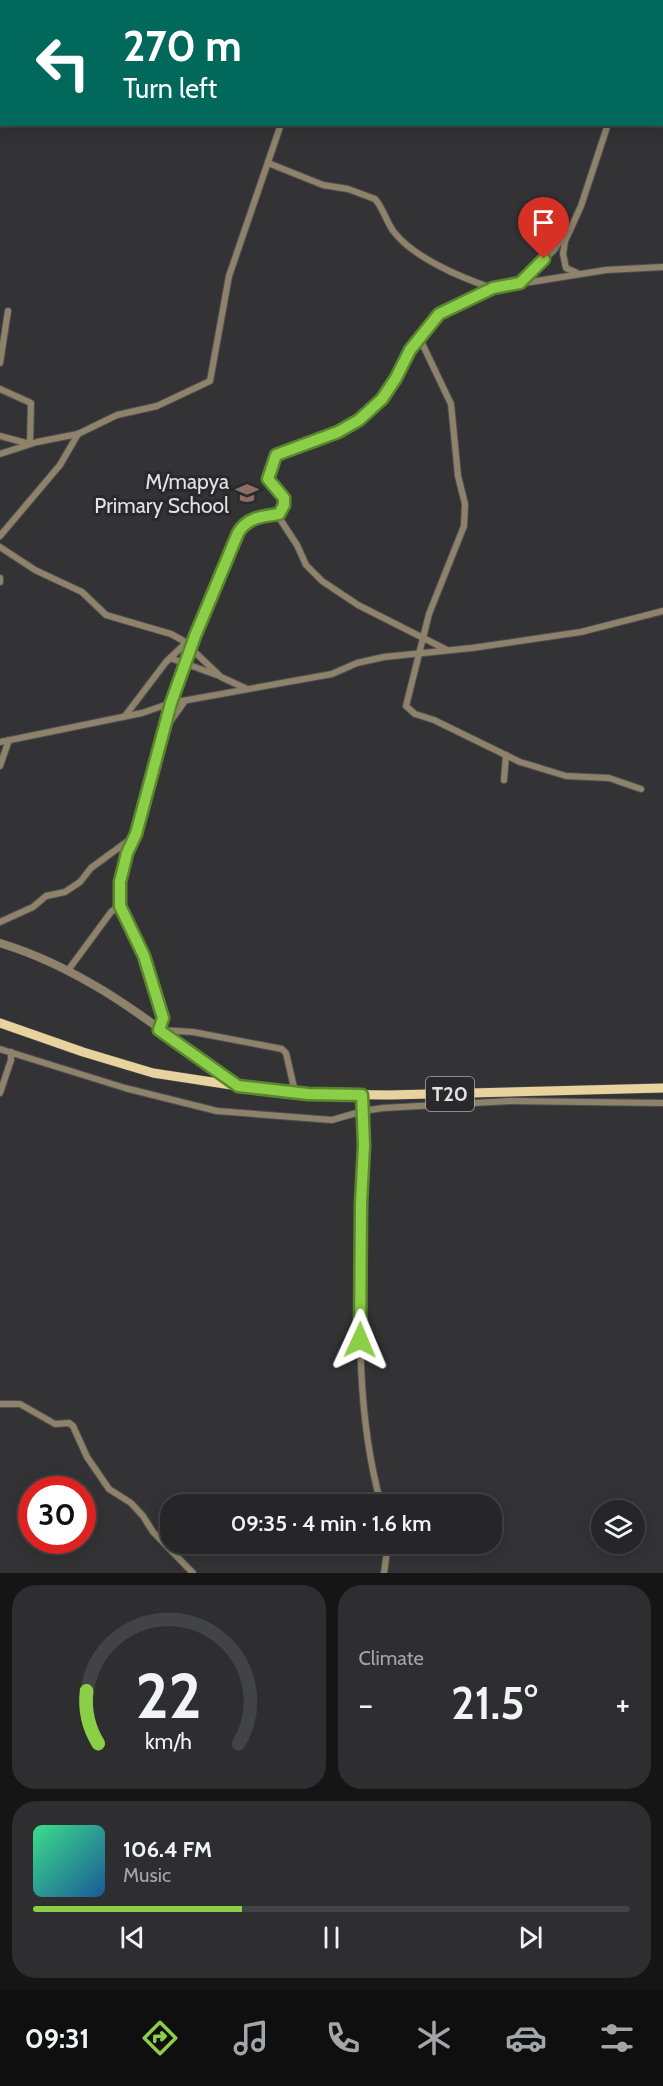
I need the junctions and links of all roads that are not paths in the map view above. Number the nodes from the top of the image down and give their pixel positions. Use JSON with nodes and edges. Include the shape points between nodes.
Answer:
{"nodes":[{"id":1,"x":280,"y":126,"type":"edge"},
{"id":2,"x":607,"y":126,"type":"edge"},
{"id":3,"x":268,"y":163,"type":"junction"},
{"id":4,"x":571,"y":226,"type":"junction"},
{"id":5,"x":663,"y":267,"type":"edge"},
{"id":6,"x":579,"y":274,"type":"junction"},
{"id":7,"x":520,"y":283,"type":"junction"},
{"id":8,"x":493,"y":288,"type":"junction"},
{"id":9,"x":8,"y":311,"type":"dead end"},
{"id":10,"x":420,"y":339,"type":"junction"},
{"id":11,"x":0,"y":363,"type":"edge"},
{"id":12,"x":0,"y":389,"type":"edge"},
{"id":13,"x":78,"y":434,"type":"junction"},
{"id":14,"x":0,"y":436,"type":"edge"},
{"id":15,"x":30,"y":444,"type":"junction"},
{"id":16,"x":0,"y":454,"type":"edge"},
{"id":17,"x":279,"y":514,"type":"junction"},
{"id":18,"x":0,"y":536,"type":"edge"},
{"id":19,"x":0,"y":548,"type":"edge"},
{"id":20,"x":663,"y":611,"type":"edge"},
{"id":21,"x":423,"y":637,"type":"junction"},
{"id":22,"x":188,"y":645,"type":"junction"},
{"id":23,"x":447,"y":650,"type":"junction"},
{"id":24,"x":419,"y":652,"type":"junction"},
{"id":25,"x":170,"y":658,"type":"junction"},
{"id":26,"x":186,"y":662,"type":"junction"},
{"id":27,"x":220,"y":676,"type":"junction"},
{"id":28,"x":247,"y":689,"type":"junction"},
{"id":29,"x":185,"y":700,"type":"junction"},
{"id":30,"x":171,"y":703,"type":"junction"},
{"id":31,"x":125,"y":717,"type":"junction"},
{"id":32,"x":163,"y":731,"type":"junction"},
{"id":33,"x":9,"y":740,"type":"junction"},
{"id":34,"x":0,"y":742,"type":"edge"},
{"id":35,"x":506,"y":754,"type":"junction"},
{"id":36,"x":0,"y":766,"type":"edge"},
{"id":37,"x":504,"y":780,"type":"dead end"},
{"id":38,"x":641,"y":789,"type":"dead end"},
{"id":39,"x":136,"y":834,"type":"junction"},
{"id":40,"x":120,"y":906,"type":"junction"},
{"id":41,"x":0,"y":922,"type":"edge"},
{"id":42,"x":0,"y":943,"type":"edge"},
{"id":43,"x":69,"y":969,"type":"junction"},
{"id":44,"x":0,"y":1023,"type":"edge"},
{"id":45,"x":159,"y":1030,"type":"junction"},
{"id":46,"x":0,"y":1049,"type":"edge"},
{"id":47,"x":11,"y":1052,"type":"junction"},
{"id":48,"x":238,"y":1086,"type":"junction"},
{"id":49,"x":663,"y":1088,"type":"edge"},
{"id":50,"x":295,"y":1092,"type":"junction"},
{"id":51,"x":0,"y":1093,"type":"edge"},
{"id":52,"x":362,"y":1095,"type":"junction"},
{"id":53,"x":663,"y":1103,"type":"edge"},
{"id":54,"x":363,"y":1111,"type":"junction"},
{"id":55,"x":0,"y":1404,"type":"edge"},
{"id":56,"x":378,"y":1494,"type":"edge"},
{"id":57,"x":387,"y":1554,"type":"edge"},
{"id":58,"x":193,"y":1573,"type":"edge"},
{"id":59,"x":384,"y":1573,"type":"edge"}],
"edges":[{"from":1,"to":3,"type":"street"},
{"from":2,"to":4,"type":"street"},
{"from":3,"to":8,"type":"street","via":[[323,185],[375,199],[392,230],[410,248],[465,278]]},
{"from":3,"to":13,"type":"street","via":[[229,276],[212,379],[157,406],[117,415]]},
{"from":4,"to":6,"type":"street","via":[[565,241],[564,262],[566,268]]},
{"from":4,"to":7,"type":"street","via":[[554,250]]},
{"from":5,"to":6,"type":"street"},
{"from":6,"to":7,"type":"street"},
{"from":7,"to":8,"type":"street"},
{"from":8,"to":10,"type":"street","via":[[439,314]]},
{"from":9,"to":11,"type":"street"},
{"from":10,"to":17,"type":"street","via":[[382,399],[359,420],[276,455],[267,477],[284,499]]},
{"from":10,"to":21,"type":"street","via":[[451,404],[465,514]]},
{"from":12,"to":15,"type":"street","via":[[30,403]]},
{"from":13,"to":15,"type":"street"},
{"from":13,"to":18,"type":"street","via":[[60,465]]},
{"from":14,"to":15,"type":"street"},
{"from":15,"to":16,"type":"street"},
{"from":17,"to":21,"type":"street","via":[[306,565],[322,581],[358,605]]},
{"from":17,"to":22,"type":"street","via":[[255,518],[241,528]]},
{"from":19,"to":22,"type":"street","via":[[82,592],[106,615],[171,634]]},
{"from":20,"to":23,"type":"street","via":[[581,632]]},
{"from":21,"to":23,"type":"street"},
{"from":21,"to":24,"type":"street"},
{"from":22,"to":25,"type":"street"},
{"from":22,"to":26,"type":"street"},
{"from":22,"to":27,"type":"street"},
{"from":23,"to":24,"type":"street"},
{"from":24,"to":28,"type":"street","via":[[376,658],[332,674]]},
{"from":24,"to":35,"type":"street","via":[[406,704],[409,710]]},
{"from":25,"to":26,"type":"street"},
{"from":25,"to":31,"type":"street"},
{"from":26,"to":27,"type":"street"},
{"from":26,"to":30,"type":"street"},
{"from":27,"to":28,"type":"street"},
{"from":28,"to":29,"type":"street"},
{"from":29,"to":30,"type":"street"},
{"from":29,"to":32,"type":"street"},
{"from":30,"to":31,"type":"street"},
{"from":30,"to":32,"type":"street"},
{"from":31,"to":33,"type":"street"},
{"from":32,"to":39,"type":"street"},
{"from":33,"to":34,"type":"street"},
{"from":33,"to":36,"type":"street"},
{"from":35,"to":37,"type":"street"},
{"from":35,"to":38,"type":"street","via":[[559,774],[609,778]]},
{"from":39,"to":40,"type":"street","via":[[120,882]]},
{"from":39,"to":41,"type":"street","via":[[66,892],[46,896],[33,907]]},
{"from":40,"to":43,"type":"street","via":[[111,912]]},
{"from":40,"to":45,"type":"street","via":[[144,956],[163,1018]]},
{"from":42,"to":43,"type":"street"},
{"from":43,"to":45,"type":"street"},
{"from":44,"to":48,"type":"main road","number":"T20","via":[[153,1072]]},
{"from":45,"to":48,"type":"street"},
{"from":45,"to":50,"type":"street","via":[[193,1032],[282,1049]]},
{"from":46,"to":47,"type":"street"},
{"from":47,"to":51,"type":"street"},
{"from":47,"to":54,"type":"street","via":[[125,1088],[217,1111],[332,1120]]},
{"from":48,"to":50,"type":"main road","number":"T20"},
{"from":49,"to":52,"type":"main road","number":"T20"},
{"from":50,"to":52,"type":"main road","number":"T20"},
{"from":52,"to":54,"type":"street"},
{"from":53,"to":54,"type":"street","via":[[510,1101]]},
{"from":54,"to":56,"type":"street","via":[[359,1372]]},
{"from":55,"to":58,"type":"street","via":[[20,1404],[56,1424],[72,1425],[87,1457],[109,1489],[131,1503]]},
{"from":57,"to":59,"type":"street"}]}
